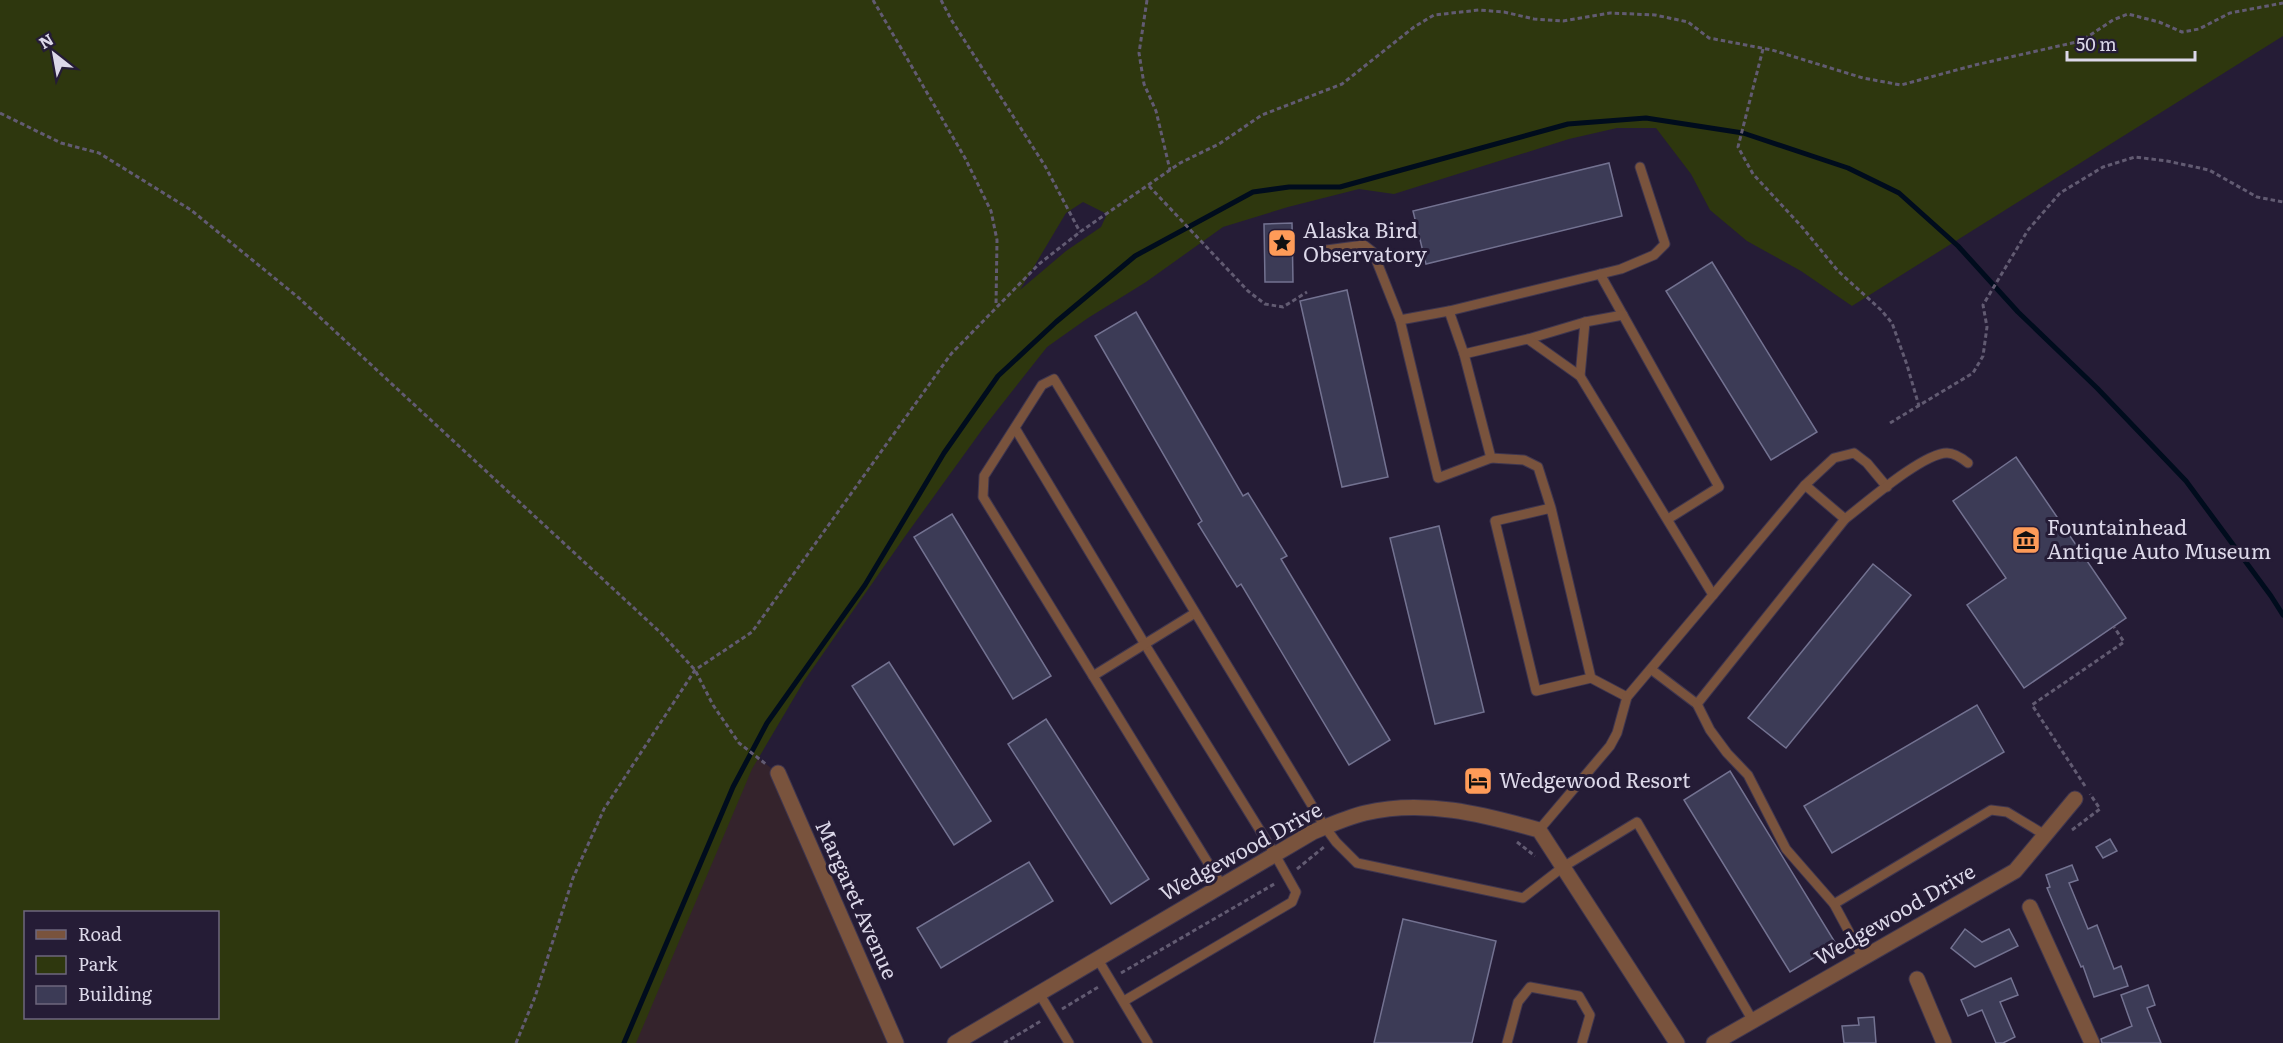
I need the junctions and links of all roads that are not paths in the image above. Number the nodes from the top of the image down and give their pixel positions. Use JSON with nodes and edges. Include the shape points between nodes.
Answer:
{"nodes":[{"id":1,"x":1640,"y":167,"type":"dead end"},
{"id":2,"x":1319,"y":251,"type":"dead end"},
{"id":3,"x":1600,"y":274,"type":"junction"},
{"id":4,"x":1449,"y":311,"type":"junction"},
{"id":5,"x":1623,"y":315,"type":"junction"},
{"id":6,"x":1400,"y":320,"type":"junction"},
{"id":7,"x":1586,"y":322,"type":"junction"},
{"id":8,"x":1528,"y":339,"type":"junction"},
{"id":9,"x":1464,"y":354,"type":"junction"},
{"id":10,"x":1580,"y":376,"type":"junction"},
{"id":11,"x":1015,"y":428,"type":"junction"},
{"id":12,"x":1491,"y":458,"type":"junction"},
{"id":13,"x":1968,"y":464,"type":"dead end"},
{"id":14,"x":1805,"y":485,"type":"junction"},
{"id":15,"x":1887,"y":487,"type":"junction"},
{"id":16,"x":1551,"y":508,"type":"junction"},
{"id":17,"x":1668,"y":519,"type":"junction"},
{"id":18,"x":1845,"y":519,"type":"junction"},
{"id":19,"x":1713,"y":595,"type":"junction"},
{"id":20,"x":1195,"y":613,"type":"junction"},
{"id":21,"x":1145,"y":645,"type":"junction"},
{"id":22,"x":1652,"y":670,"type":"junction"},
{"id":23,"x":1093,"y":676,"type":"junction"},
{"id":24,"x":1591,"y":678,"type":"junction"},
{"id":25,"x":1627,"y":697,"type":"junction"},
{"id":26,"x":1697,"y":704,"type":"junction"},
{"id":27,"x":778,"y":774,"type":"dead end"},
{"id":28,"x":2075,"y":799,"type":"dead end"},
{"id":29,"x":1325,"y":827,"type":"junction"},
{"id":30,"x":1539,"y":830,"type":"junction"},
{"id":31,"x":2045,"y":835,"type":"junction"},
{"id":32,"x":1274,"y":853,"type":"junction"},
{"id":33,"x":1559,"y":870,"type":"junction"},
{"id":34,"x":1221,"y":884,"type":"junction"},
{"id":35,"x":1834,"y":904,"type":"junction"},
{"id":36,"x":2030,"y":907,"type":"dead end"},
{"id":37,"x":1863,"y":957,"type":"junction"},
{"id":38,"x":1097,"y":958,"type":"junction"},
{"id":39,"x":1917,"y":979,"type":"dead end"},
{"id":40,"x":1039,"y":993,"type":"junction"},
{"id":41,"x":1124,"y":1001,"type":"junction"},
{"id":42,"x":1753,"y":1021,"type":"junction"},
{"id":43,"x":896,"y":1043,"type":"edge"},
{"id":44,"x":955,"y":1043,"type":"edge"},
{"id":45,"x":1069,"y":1043,"type":"edge"},
{"id":46,"x":1148,"y":1043,"type":"edge"},
{"id":47,"x":1507,"y":1043,"type":"edge"},
{"id":48,"x":1582,"y":1043,"type":"edge"},
{"id":49,"x":1676,"y":1043,"type":"edge"},
{"id":50,"x":1714,"y":1043,"type":"edge"},
{"id":51,"x":1944,"y":1043,"type":"edge"},
{"id":52,"x":2092,"y":1043,"type":"edge"}],
"edges":[{"from":1,"to":3,"type":"lane","via":[[1665,244],[1654,255]]},
{"from":2,"to":6,"type":"lane","via":[[1364,245],[1373,252]]},
{"from":3,"to":4,"type":"lane"},
{"from":3,"to":5,"type":"lane"},
{"from":4,"to":6,"type":"lane"},
{"from":4,"to":9,"type":"lane"},
{"from":5,"to":7,"type":"lane"},
{"from":5,"to":17,"type":"lane","via":[[1719,487]]},
{"from":6,"to":12,"type":"lane","via":[[1438,478]]},
{"from":7,"to":8,"type":"lane"},
{"from":7,"to":10,"type":"lane"},
{"from":8,"to":9,"type":"lane"},
{"from":8,"to":10,"type":"lane"},
{"from":9,"to":12,"type":"lane"},
{"from":10,"to":17,"type":"lane"},
{"from":11,"to":20,"type":"lane","via":[[1042,385],[1054,379]]},
{"from":11,"to":21,"type":"lane"},
{"from":11,"to":23,"type":"lane","via":[[984,476],[983,497]]},
{"from":12,"to":16,"type":"lane","via":[[1524,460],[1538,467]]},
{"from":13,"to":15,"type":"lane","via":[[1947,453],[1917,464]]},
{"from":14,"to":15,"type":"lane","via":[[1834,458],[1854,453]]},
{"from":14,"to":18,"type":"lane"},
{"from":14,"to":19,"type":"lane"},
{"from":15,"to":18,"type":"lane"},
{"from":16,"to":24,"type":"lane"},
{"from":16,"to":24,"type":"lane","via":[[1495,521],[1536,691]]},
{"from":17,"to":19,"type":"lane"},
{"from":18,"to":26,"type":"lane"},
{"from":19,"to":22,"type":"lane"},
{"from":20,"to":21,"type":"lane"},
{"from":20,"to":29,"type":"lane"},
{"from":21,"to":23,"type":"lane"},
{"from":21,"to":32,"type":"lane"},
{"from":22,"to":25,"type":"lane"},
{"from":22,"to":26,"type":"lane"},
{"from":23,"to":34,"type":"lane"},
{"from":24,"to":25,"type":"lane"},
{"from":25,"to":30,"type":"lane","via":[[1610,746]]},
{"from":26,"to":35,"type":"lane","via":[[1710,730],[1748,775],[1786,849]]},
{"from":27,"to":43,"type":"street","name":"Margaret Avenue"},
{"from":28,"to":31,"type":"street","name":"Wedgewood Drive"},
{"from":29,"to":30,"type":"street","name":"Wedgewood Drive","via":[[1364,813],[1403,807],[1459,810]]},
{"from":29,"to":32,"type":"street","name":"Wedgewood Drive"},
{"from":29,"to":33,"type":"lane","via":[[1357,863],[1523,898]]},
{"from":30,"to":33,"type":"street"},
{"from":31,"to":35,"type":"lane","via":[[2007,812],[1991,810]]},
{"from":31,"to":37,"type":"street","name":"Wedgewood Drive","via":[[2015,871]]},
{"from":32,"to":34,"type":"street","name":"Wedgewood Drive"},
{"from":32,"to":41,"type":"lane","via":[[1296,892],[1292,902]]},
{"from":33,"to":42,"type":"lane","via":[[1637,822]]},
{"from":33,"to":49,"type":"street"},
{"from":34,"to":38,"type":"street","name":"Wedgewood Drive"},
{"from":35,"to":37,"type":"lane"},
{"from":36,"to":52,"type":"street"},
{"from":37,"to":42,"type":"street","name":"Wedgewood Drive"},
{"from":38,"to":40,"type":"street","name":"Wedgewood Drive"},
{"from":38,"to":41,"type":"lane"},
{"from":39,"to":51,"type":"street"},
{"from":40,"to":44,"type":"street","name":"Wedgewood Drive"},
{"from":40,"to":45,"type":"lane"},
{"from":41,"to":46,"type":"lane"},
{"from":42,"to":50,"type":"street","name":"Wedgewood Drive"},
{"from":47,"to":48,"type":"lane","via":[[1518,1002],[1530,987],[1579,996],[1590,1016]]}]}
